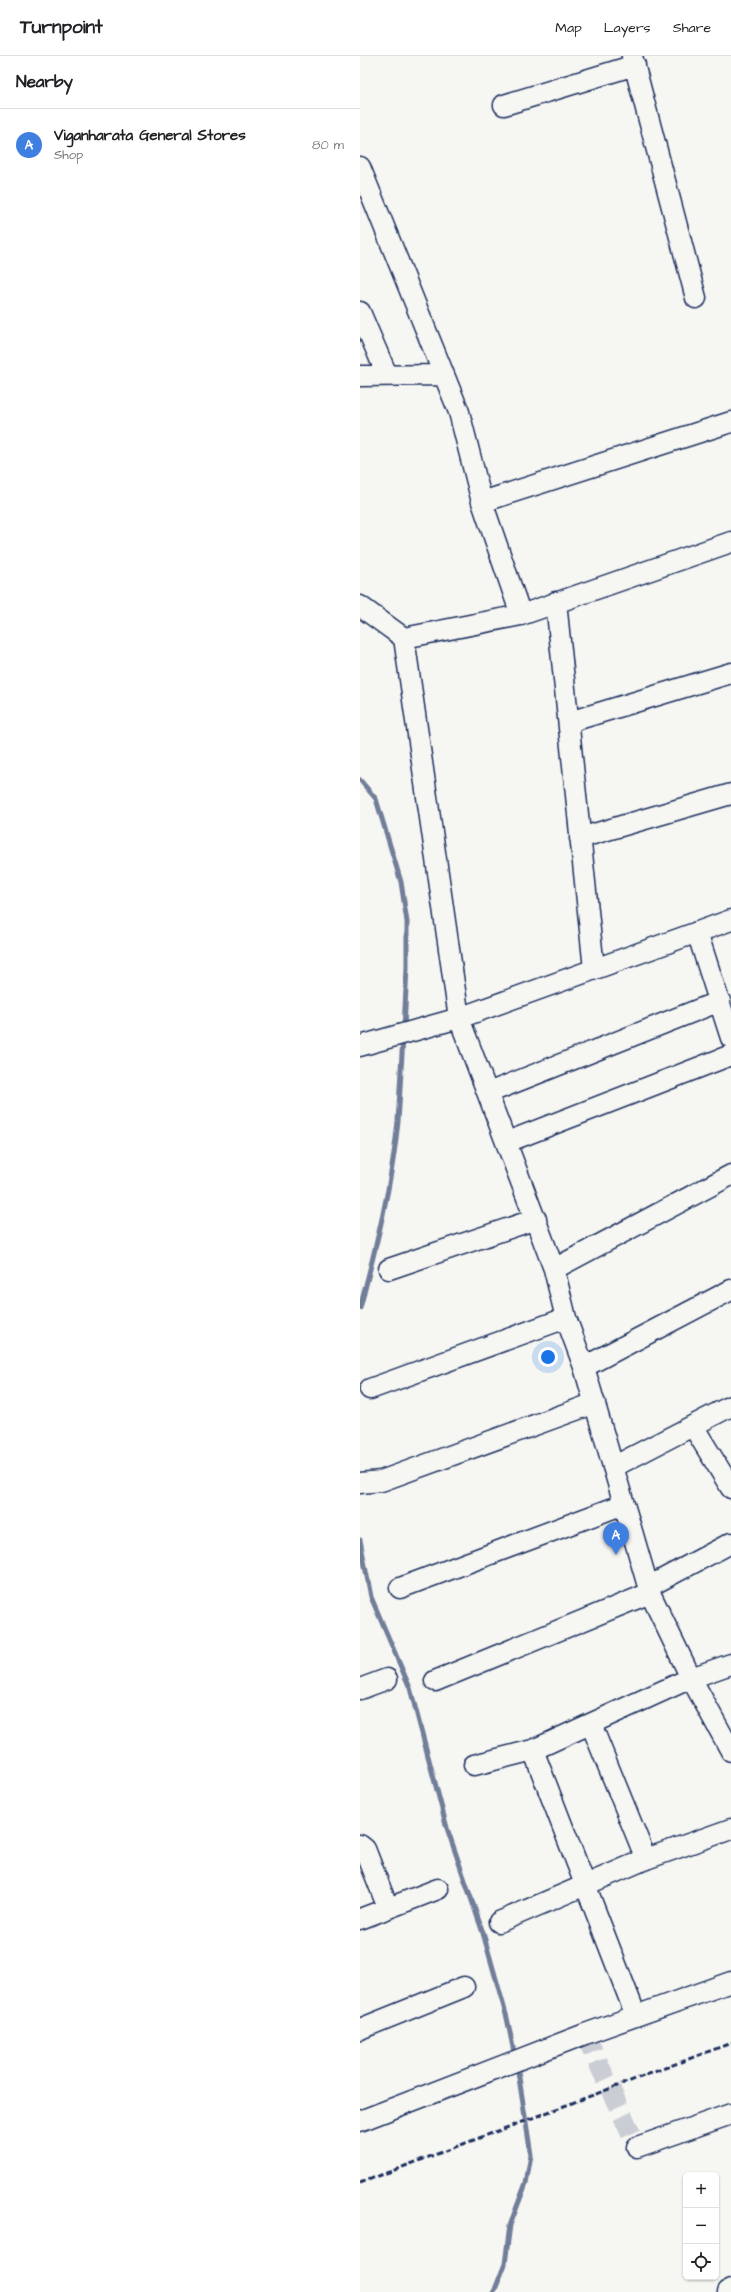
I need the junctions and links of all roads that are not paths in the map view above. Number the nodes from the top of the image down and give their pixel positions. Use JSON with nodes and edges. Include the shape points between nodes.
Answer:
{"nodes":[{"id":1,"x":634,"y":61,"type":"edge"},
{"id":2,"x":504,"y":105,"type":"dead end"},
{"id":3,"x":360,"y":167,"type":"edge"},
{"id":4,"x":696,"y":298,"type":"dead end"},
{"id":5,"x":360,"y":312,"type":"edge"},
{"id":6,"x":444,"y":375,"type":"junction"},
{"id":7,"x":360,"y":376,"type":"edge"},
{"id":8,"x":387,"y":376,"type":"junction"},
{"id":9,"x":731,"y":422,"type":"edge"},
{"id":10,"x":482,"y":502,"type":"junction"},
{"id":11,"x":731,"y":542,"type":"edge"},
{"id":12,"x":556,"y":602,"type":"junction"},
{"id":13,"x":360,"y":606,"type":"edge"},
{"id":14,"x":520,"y":614,"type":"junction"},
{"id":15,"x":404,"y":638,"type":"junction"},
{"id":16,"x":731,"y":672,"type":"edge"},
{"id":17,"x":568,"y":722,"type":"junction"},
{"id":18,"x":731,"y":794,"type":"edge"},
{"id":19,"x":580,"y":838,"type":"junction"},
{"id":20,"x":731,"y":920,"type":"edge"},
{"id":21,"x":697,"y":932,"type":"junction"},
{"id":22,"x":594,"y":969,"type":"junction"},
{"id":23,"x":720,"y":1001,"type":"junction"},
{"id":24,"x":460,"y":1018,"type":"junction"},
{"id":25,"x":731,"y":1038,"type":"edge"},
{"id":26,"x":360,"y":1046,"type":"edge"},
{"id":27,"x":731,"y":1055,"type":"edge"},
{"id":28,"x":488,"y":1093,"type":"junction"},
{"id":29,"x":507,"y":1142,"type":"junction"},
{"id":30,"x":731,"y":1176,"type":"edge"},
{"id":31,"x":536,"y":1219,"type":"junction"},
{"id":32,"x":389,"y":1268,"type":"dead end"},
{"id":33,"x":554,"y":1269,"type":"junction"},
{"id":34,"x":731,"y":1290,"type":"edge"},
{"id":35,"x":566,"y":1318,"type":"junction"},
{"id":36,"x":584,"y":1367,"type":"junction"},
{"id":37,"x":370,"y":1389,"type":"dead end"},
{"id":38,"x":595,"y":1403,"type":"junction"},
{"id":39,"x":731,"y":1406,"type":"edge"},
{"id":40,"x":694,"y":1426,"type":"junction"},
{"id":41,"x":613,"y":1467,"type":"junction"},
{"id":42,"x":362,"y":1483,"type":"edge"},
{"id":43,"x":730,"y":1484,"type":"edge"},
{"id":44,"x":624,"y":1504,"type":"junction"},
{"id":45,"x":731,"y":1543,"type":"edge"},
{"id":46,"x":400,"y":1588,"type":"dead end"},
{"id":47,"x":649,"y":1590,"type":"junction"},
{"id":48,"x":731,"y":1664,"type":"edge"},
{"id":49,"x":690,"y":1678,"type":"junction"},
{"id":50,"x":387,"y":1679,"type":"dead end"},
{"id":51,"x":435,"y":1681,"type":"dead end"},
{"id":52,"x":360,"y":1689,"type":"edge"},
{"id":53,"x":591,"y":1724,"type":"junction"},
{"id":54,"x":533,"y":1750,"type":"junction"},
{"id":55,"x":731,"y":1751,"type":"edge"},
{"id":56,"x":474,"y":1765,"type":"dead end"},
{"id":57,"x":731,"y":1829,"type":"edge"},
{"id":58,"x":360,"y":1845,"type":"edge"},
{"id":59,"x":646,"y":1859,"type":"junction"},
{"id":60,"x":584,"y":1885,"type":"junction"},
{"id":61,"x":438,"y":1890,"type":"dead end"},
{"id":62,"x":388,"y":1908,"type":"junction"},
{"id":63,"x":360,"y":1919,"type":"edge"},
{"id":64,"x":499,"y":1922,"type":"dead end"},
{"id":65,"x":731,"y":1982,"type":"edge"},
{"id":66,"x":464,"y":1987,"type":"dead end"},
{"id":67,"x":636,"y":2016,"type":"junction"},
{"id":68,"x":360,"y":2029,"type":"edge"},
{"id":69,"x":731,"y":2114,"type":"edge"},
{"id":70,"x":360,"y":2121,"type":"edge"},
{"id":71,"x":637,"y":2147,"type":"dead end"}],
"edges":[{"from":1,"to":2,"type":"street"},
{"from":1,"to":4,"type":"street"},
{"from":3,"to":6,"type":"street"},
{"from":5,"to":8,"type":"street"},
{"from":6,"to":8,"type":"street"},
{"from":6,"to":10,"type":"street","via":[[459,412]]},
{"from":7,"to":8,"type":"street"},
{"from":9,"to":10,"type":"street"},
{"from":10,"to":14,"type":"street"},
{"from":11,"to":12,"type":"street"},
{"from":12,"to":14,"type":"street"},
{"from":12,"to":17,"type":"street"},
{"from":13,"to":15,"type":"street"},
{"from":14,"to":15,"type":"street"},
{"from":15,"to":24,"type":"street"},
{"from":16,"to":17,"type":"street"},
{"from":17,"to":19,"type":"street"},
{"from":18,"to":19,"type":"street"},
{"from":19,"to":22,"type":"street"},
{"from":20,"to":21,"type":"street"},
{"from":21,"to":22,"type":"street"},
{"from":21,"to":23,"type":"street"},
{"from":22,"to":24,"type":"street"},
{"from":23,"to":25,"type":"street"},
{"from":23,"to":28,"type":"street"},
{"from":24,"to":26,"type":"street"},
{"from":24,"to":28,"type":"street"},
{"from":27,"to":29,"type":"street"},
{"from":28,"to":29,"type":"street"},
{"from":29,"to":31,"type":"street"},
{"from":30,"to":33,"type":"street"},
{"from":31,"to":32,"type":"street"},
{"from":31,"to":33,"type":"street"},
{"from":33,"to":35,"type":"street"},
{"from":34,"to":36,"type":"street"},
{"from":35,"to":36,"type":"street"},
{"from":35,"to":37,"type":"street"},
{"from":36,"to":38,"type":"street"},
{"from":38,"to":41,"type":"street"},
{"from":38,"to":42,"type":"street","via":[[381,1481]]},
{"from":39,"to":40,"type":"street"},
{"from":40,"to":41,"type":"street"},
{"from":40,"to":43,"type":"street"},
{"from":41,"to":44,"type":"street"},
{"from":44,"to":46,"type":"street"},
{"from":44,"to":47,"type":"street"},
{"from":45,"to":47,"type":"street"},
{"from":47,"to":49,"type":"street"},
{"from":47,"to":51,"type":"street"},
{"from":48,"to":49,"type":"street"},
{"from":49,"to":53,"type":"street"},
{"from":49,"to":55,"type":"street"},
{"from":50,"to":52,"type":"street"},
{"from":53,"to":54,"type":"street"},
{"from":53,"to":59,"type":"street"},
{"from":54,"to":56,"type":"street"},
{"from":54,"to":60,"type":"street"},
{"from":57,"to":59,"type":"street"},
{"from":58,"to":62,"type":"street","via":[[365,1849]]},
{"from":59,"to":60,"type":"street"},
{"from":60,"to":64,"type":"street"},
{"from":60,"to":67,"type":"street"},
{"from":61,"to":62,"type":"street"},
{"from":62,"to":63,"type":"street"},
{"from":65,"to":67,"type":"street"},
{"from":66,"to":68,"type":"street"},
{"from":67,"to":70,"type":"street"},
{"from":69,"to":71,"type":"street"}]}
